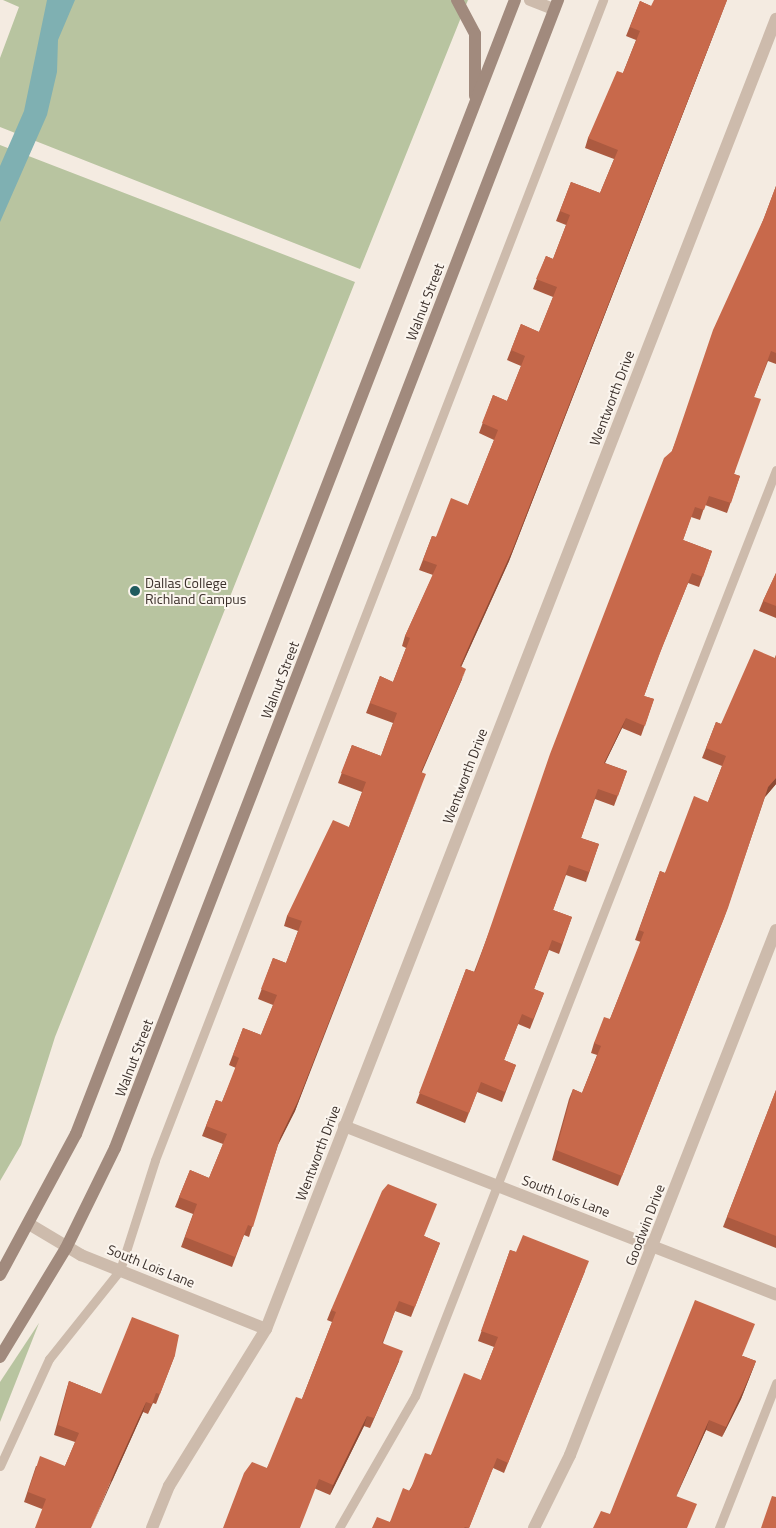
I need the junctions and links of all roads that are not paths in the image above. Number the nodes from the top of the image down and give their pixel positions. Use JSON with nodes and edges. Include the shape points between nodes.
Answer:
{"nodes":[{"id":1,"x":457,"y":0,"type":"edge"},
{"id":2,"x":515,"y":0,"type":"edge"},
{"id":3,"x":530,"y":0,"type":"edge"},
{"id":4,"x":603,"y":0,"type":"edge"},
{"id":5,"x":556,"y":4,"type":"edge"},
{"id":6,"x":776,"y":19,"type":"edge"},
{"id":7,"x":474,"y":105,"type":"junction"},
{"id":8,"x":776,"y":470,"type":"edge"},
{"id":9,"x":776,"y":930,"type":"edge"},
{"id":10,"x":344,"y":1126,"type":"junction"},
{"id":11,"x":498,"y":1186,"type":"junction"},
{"id":12,"x":29,"y":1224,"type":"junction"},
{"id":13,"x":652,"y":1246,"type":"junction"},
{"id":14,"x":66,"y":1248,"type":"junction"},
{"id":15,"x":120,"y":1270,"type":"junction"},
{"id":16,"x":0,"y":1275,"type":"edge"},
{"id":17,"x":776,"y":1294,"type":"edge"},
{"id":18,"x":266,"y":1328,"type":"junction"},
{"id":19,"x":0,"y":1357,"type":"edge"},
{"id":20,"x":776,"y":1384,"type":"edge"},
{"id":21,"x":0,"y":1466,"type":"edge"},
{"id":22,"x":152,"y":1528,"type":"edge"},
{"id":23,"x":340,"y":1528,"type":"edge"},
{"id":24,"x":534,"y":1528,"type":"edge"},
{"id":25,"x":719,"y":1528,"type":"edge"}],
"edges":[{"from":1,"to":7,"type":"main road","via":[[475,34]]},
{"from":2,"to":7,"type":"main road","name":"Walnut Street"},
{"from":3,"to":5,"type":"street"},
{"from":4,"to":15,"type":"lane","via":[[154,1160]]},
{"from":5,"to":14,"type":"main road","name":"Walnut Street","via":[[115,1148]]},
{"from":6,"to":10,"type":"street","name":"Wentworth Drive"},
{"from":7,"to":12,"type":"main road","name":"Walnut Street","via":[[76,1134]]},
{"from":8,"to":11,"type":"lane"},
{"from":9,"to":13,"type":"street","name":"Goodwin Drive"},
{"from":10,"to":11,"type":"street","name":"South Lois Lane"},
{"from":10,"to":18,"type":"street","name":"Wentworth Drive"},
{"from":11,"to":13,"type":"street","name":"South Lois Lane"},
{"from":11,"to":23,"type":"lane","via":[[415,1396]]},
{"from":12,"to":14,"type":"street","name":"South Lois Lane"},
{"from":12,"to":16,"type":"main road","name":"Walnut Street"},
{"from":13,"to":17,"type":"street","name":"South Lois Lane"},
{"from":13,"to":24,"type":"street","name":"Goodwin Drive","via":[[570,1455]]},
{"from":14,"to":15,"type":"street","name":"South Lois Lane"},
{"from":14,"to":19,"type":"main road","name":"Walnut Street"},
{"from":15,"to":18,"type":"street","name":"South Lois Lane"},
{"from":15,"to":21,"type":"lane","via":[[49,1359]]},
{"from":18,"to":22,"type":"street","name":"Wentworth Drive","via":[[169,1486]]},
{"from":20,"to":25,"type":"lane"}]}
